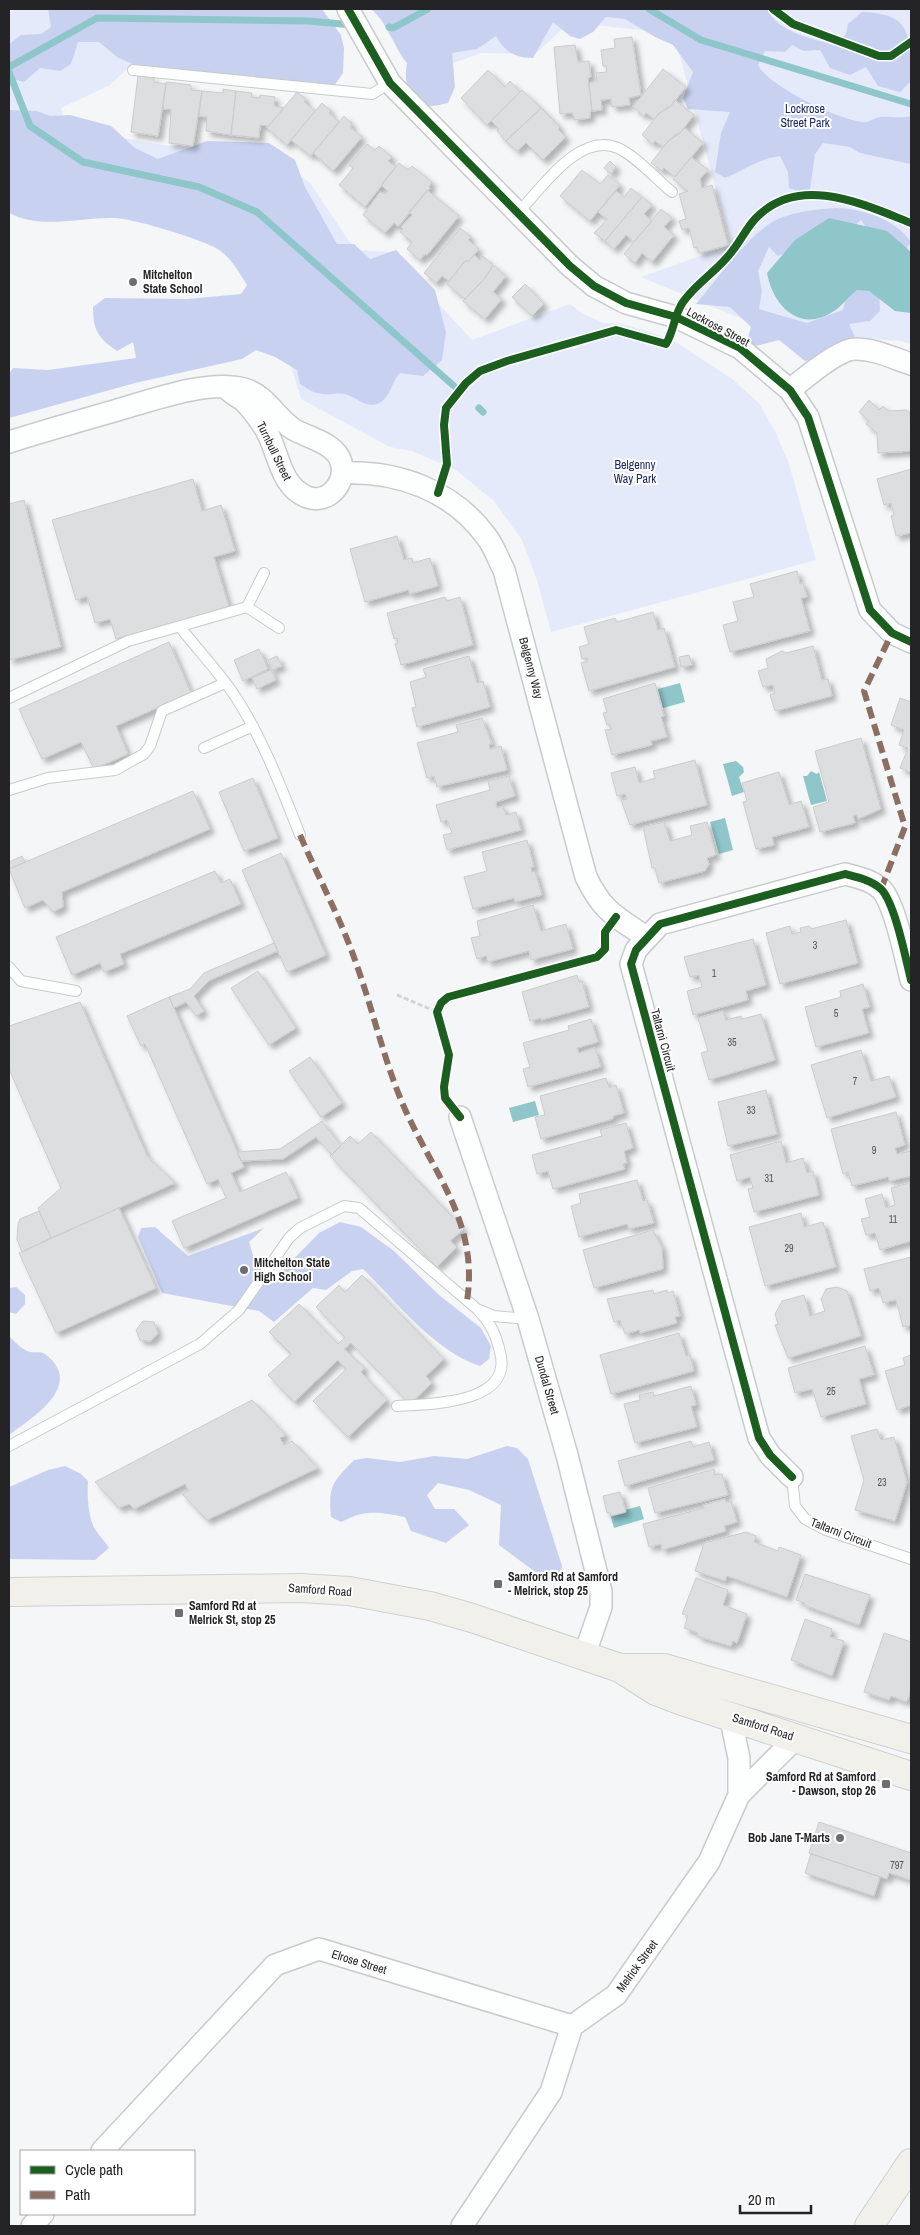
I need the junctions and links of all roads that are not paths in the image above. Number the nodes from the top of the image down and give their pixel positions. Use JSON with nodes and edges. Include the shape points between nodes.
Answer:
{"nodes":[{"id":1,"x":348,"y":9,"type":"edge"},
{"id":2,"x":133,"y":70,"type":"dead end"},
{"id":3,"x":390,"y":83,"type":"junction"},
{"id":4,"x":672,"y":192,"type":"dead end"},
{"id":5,"x":518,"y":213,"type":"junction"},
{"id":6,"x":911,"y":364,"type":"edge"},
{"id":7,"x":227,"y":388,"type":"junction"},
{"id":8,"x":790,"y":390,"type":"junction"},
{"id":9,"x":9,"y":442,"type":"edge"},
{"id":10,"x":343,"y":472,"type":"junction"},
{"id":11,"x":264,"y":573,"type":"dead end"},
{"id":12,"x":247,"y":608,"type":"junction"},
{"id":13,"x":180,"y":627,"type":"junction"},
{"id":14,"x":279,"y":628,"type":"dead end"},
{"id":15,"x":911,"y":642,"type":"edge"},
{"id":16,"x":225,"y":683,"type":"junction"},
{"id":17,"x":9,"y":698,"type":"edge"},
{"id":18,"x":253,"y":726,"type":"junction"},
{"id":19,"x":204,"y":748,"type":"dead end"},
{"id":20,"x":9,"y":790,"type":"edge"},
{"id":21,"x":300,"y":835,"type":"dead end"},
{"id":22,"x":646,"y":937,"type":"junction"},
{"id":23,"x":9,"y":967,"type":"edge"},
{"id":24,"x":911,"y":980,"type":"edge"},
{"id":25,"x":76,"y":991,"type":"dead end"},
{"id":26,"x":460,"y":1117,"type":"dead end"},
{"id":27,"x":477,"y":1309,"type":"junction"},
{"id":28,"x":528,"y":1319,"type":"junction"},
{"id":29,"x":397,"y":1406,"type":"dead end"},
{"id":30,"x":9,"y":1446,"type":"edge"},
{"id":31,"x":792,"y":1478,"type":"joint"},
{"id":32,"x":911,"y":1559,"type":"edge"},
{"id":33,"x":9,"y":1592,"type":"edge"},
{"id":34,"x":584,"y":1656,"type":"junction"},
{"id":35,"x":620,"y":1668,"type":"junction"},
{"id":36,"x":730,"y":1716,"type":"junction"},
{"id":37,"x":796,"y":1738,"type":"junction"},
{"id":38,"x":911,"y":1739,"type":"edge"},
{"id":39,"x":911,"y":1776,"type":"edge"},
{"id":40,"x":739,"y":1794,"type":"junction"},
{"id":41,"x":572,"y":2026,"type":"junction"},
{"id":42,"x":103,"y":2150,"type":"edge"},
{"id":43,"x":911,"y":2163,"type":"edge"},
{"id":44,"x":42,"y":2215,"type":"edge"},
{"id":45,"x":32,"y":2226,"type":"edge"},
{"id":46,"x":462,"y":2226,"type":"edge"},
{"id":47,"x":869,"y":2226,"type":"edge"}],
"edges":[{"from":1,"to":3,"type":"street","name":"Lockrose Street"},
{"from":2,"to":3,"type":"lane","via":[[372,94]]},
{"from":3,"to":5,"type":"street","name":"Lockrose Street"},
{"from":4,"to":5,"type":"lane","via":[[626,153],[599,146],[579,151],[568,159]]},
{"from":5,"to":8,"type":"street","name":"Lockrose Street","via":[[594,286],[626,303],[676,317],[740,348]]},
{"from":6,"to":8,"type":"street","via":[[877,352],[853,349],[822,365]]},
{"from":7,"to":9,"type":"street","name":"Turnbull Street","via":[[173,395]]},
{"from":7,"to":10,"type":"street","name":"Turnbull Street","via":[[257,394],[290,427],[336,451]]},
{"from":7,"to":10,"type":"street","name":"Turnbull Street","via":[[251,408],[265,428],[289,484],[297,492],[308,497],[329,495]]},
{"from":8,"to":15,"type":"street","name":"Lockrose Street","via":[[808,417],[870,610],[892,633]]},
{"from":10,"to":22,"type":"street","name":"Belgenny Way","via":[[401,477],[438,493],[487,536],[504,570],[586,877],[597,900]]},
{"from":11,"to":12,"type":"lane"},
{"from":12,"to":13,"type":"lane"},
{"from":12,"to":14,"type":"lane"},
{"from":13,"to":16,"type":"lane"},
{"from":13,"to":17,"type":"lane","via":[[128,641]]},
{"from":16,"to":18,"type":"lane"},
{"from":16,"to":20,"type":"lane","via":[[162,711],[144,754],[114,770],[48,778]]},
{"from":18,"to":19,"type":"lane"},
{"from":18,"to":21,"type":"lane"},
{"from":22,"to":24,"type":"street","name":"Taltarni Circuit","via":[[660,924],[846,874],[861,877],[881,889],[892,908]]},
{"from":22,"to":31,"type":"street","name":"Taltarni Circuit","via":[[631,964],[751,1410],[759,1438]]},
{"from":23,"to":25,"type":"lane","via":[[20,981]]},
{"from":26,"to":28,"type":"street","name":"Dundal Street"},
{"from":27,"to":28,"type":"lane","via":[[494,1316]]},
{"from":27,"to":29,"type":"lane","via":[[496,1333],[503,1360],[495,1382],[473,1396],[444,1403]]},
{"from":27,"to":30,"type":"lane","via":[[359,1208],[344,1206],[300,1228],[289,1238],[239,1310],[200,1344]]},
{"from":28,"to":34,"type":"street","name":"Dundal Street","via":[[601,1591],[601,1607]]},
{"from":31,"to":32,"type":"lane","name":"Taltarni Circuit","via":[[795,1506],[805,1519],[826,1530]]},
{"from":33,"to":34,"type":"main road","name":"Samford Road","via":[[300,1588],[349,1592],[430,1606]]},
{"from":34,"to":35,"type":"main road","name":"Samford Road"},
{"from":35,"to":36,"type":"main road","name":"Samford Road","via":[[656,1691]]},
{"from":35,"to":38,"type":"main road","name":"Samford Road","via":[[664,1668]]},
{"from":36,"to":37,"type":"main road","name":"Samford Road"},
{"from":36,"to":40,"type":"street","name":"Melrick Street","via":[[739,1758]]},
{"from":37,"to":39,"type":"main road","name":"Samford Road"},
{"from":37,"to":40,"type":"street","name":"Melrick Street"},
{"from":40,"to":41,"type":"street","name":"Melrick Street","via":[[709,1862],[628,1980],[616,1996]]},
{"from":41,"to":42,"type":"street","name":"Elrose Street","via":[[319,1949],[276,1965]]},
{"from":41,"to":46,"type":"street","via":[[551,2092]]},
{"from":43,"to":47,"type":"main road"},
{"from":44,"to":45,"type":"street"}]}
